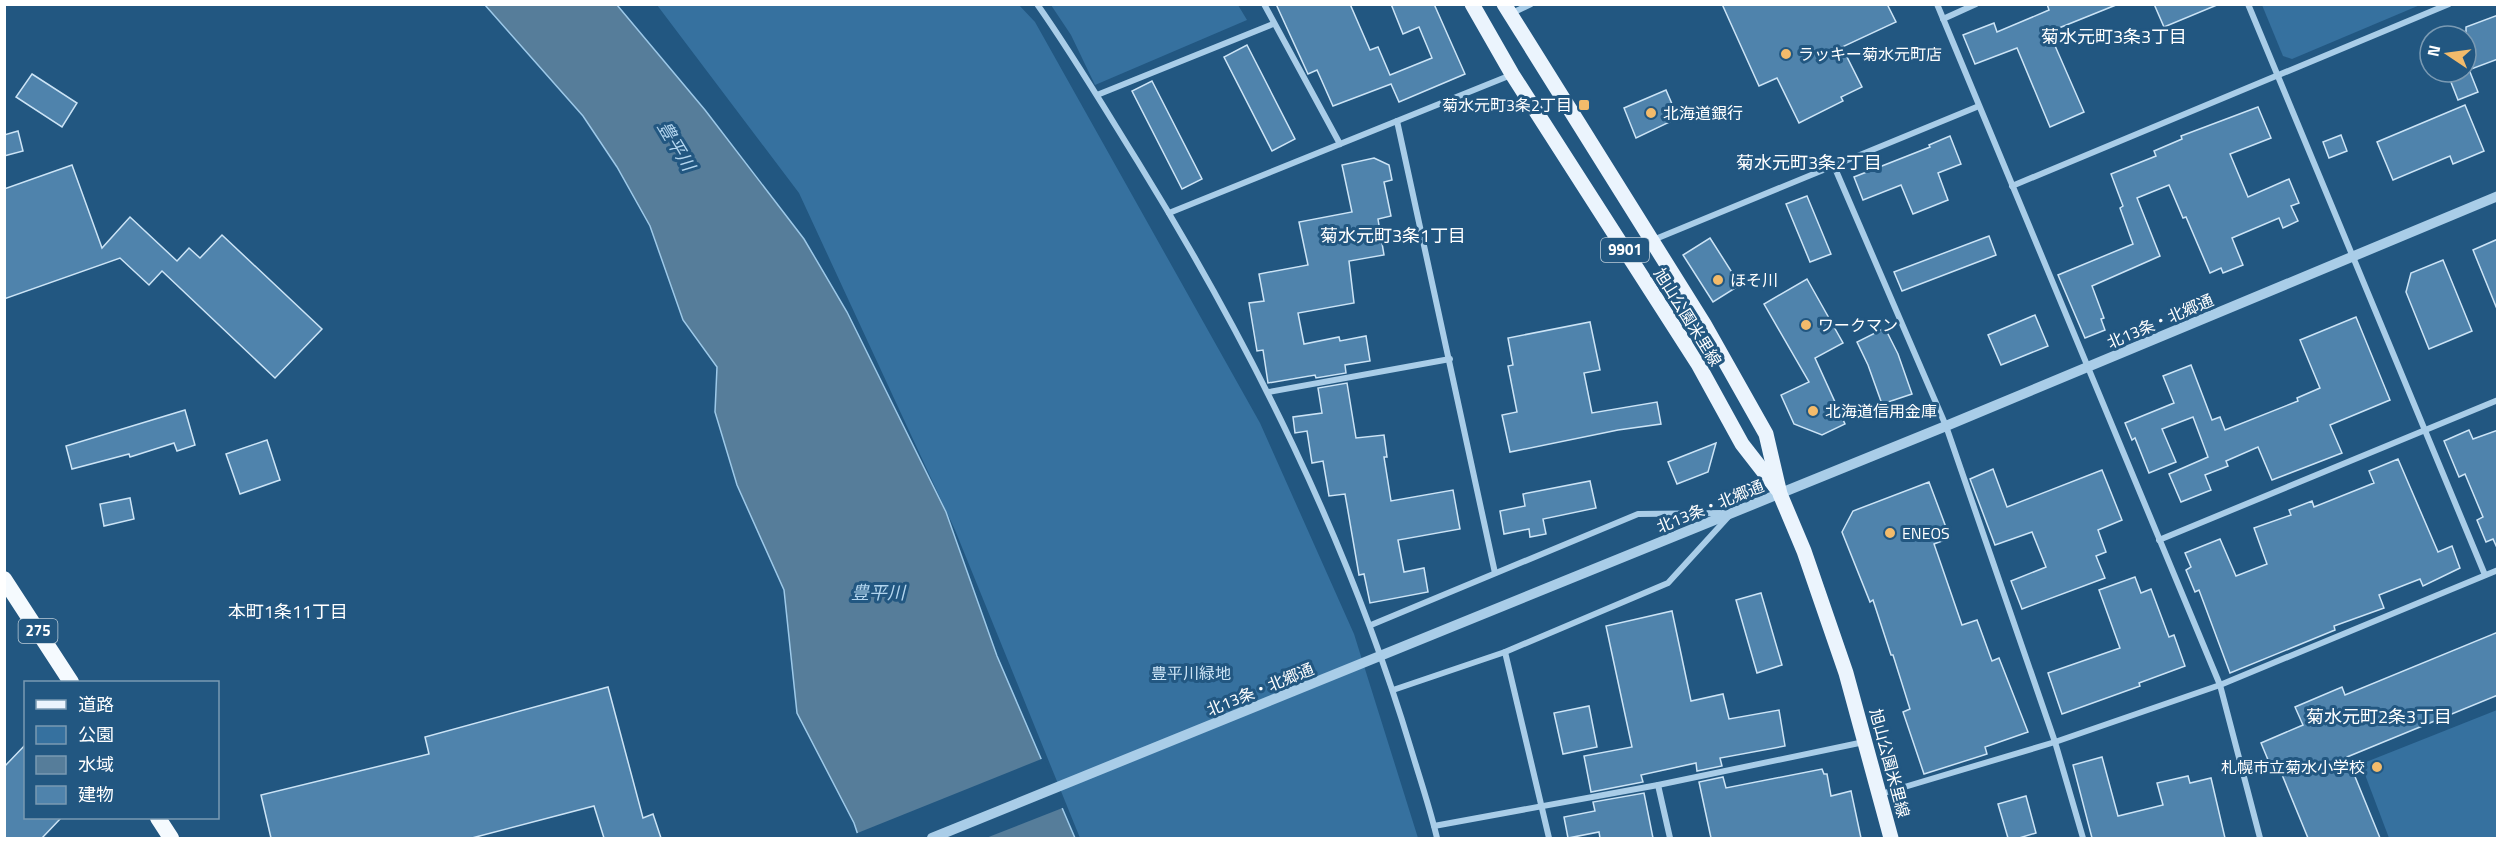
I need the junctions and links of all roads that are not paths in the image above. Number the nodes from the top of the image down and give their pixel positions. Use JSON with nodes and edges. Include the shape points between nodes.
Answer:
{"nodes":[{"id":1,"x":1037,"y":4,"type":"edge"},
{"id":2,"x":1264,"y":4,"type":"edge"},
{"id":3,"x":1472,"y":4,"type":"edge"},
{"id":4,"x":1531,"y":4,"type":"edge"},
{"id":5,"x":1937,"y":4,"type":"edge"},
{"id":6,"x":1976,"y":4,"type":"edge"},
{"id":7,"x":2248,"y":4,"type":"edge"},
{"id":8,"x":2449,"y":4,"type":"edge"},
{"id":9,"x":1507,"y":9,"type":"edge"},
{"id":10,"x":1943,"y":18,"type":"junction"},
{"id":11,"x":1273,"y":24,"type":"junction"},
{"id":12,"x":1512,"y":74,"type":"junction"},
{"id":13,"x":2278,"y":77,"type":"junction"},
{"id":14,"x":1097,"y":95,"type":"junction"},
{"id":15,"x":1979,"y":106,"type":"junction"},
{"id":16,"x":1397,"y":121,"type":"junction"},
{"id":17,"x":1340,"y":144,"type":"junction"},
{"id":18,"x":1834,"y":166,"type":"junction"},
{"id":19,"x":2012,"y":186,"type":"junction"},
{"id":20,"x":2498,"y":196,"type":"edge"},
{"id":21,"x":1169,"y":213,"type":"junction"},
{"id":22,"x":1653,"y":241,"type":"junction"},
{"id":23,"x":2354,"y":255,"type":"junction"},
{"id":24,"x":1450,"y":359,"type":"junction"},
{"id":25,"x":2088,"y":368,"type":"junction"},
{"id":26,"x":1269,"y":392,"type":"junction"},
{"id":27,"x":2498,"y":400,"type":"edge"},
{"id":28,"x":1946,"y":426,"type":"junction"},
{"id":29,"x":2426,"y":430,"type":"junction"},
{"id":30,"x":1780,"y":494,"type":"junction"},
{"id":31,"x":1731,"y":513,"type":"junction"},
{"id":32,"x":2159,"y":540,"type":"junction"},
{"id":33,"x":2498,"y":570,"type":"edge"},
{"id":34,"x":1495,"y":573,"type":"junction"},
{"id":35,"x":2486,"y":575,"type":"junction"},
{"id":36,"x":4,"y":579,"type":"edge"},
{"id":37,"x":1371,"y":625,"type":"junction"},
{"id":38,"x":1504,"y":652,"type":"junction"},
{"id":39,"x":70,"y":681,"type":"edge"},
{"id":40,"x":2220,"y":685,"type":"junction"},
{"id":41,"x":1393,"y":690,"type":"junction"},
{"id":42,"x":1866,"y":741,"type":"junction"},
{"id":43,"x":2055,"y":742,"type":"junction"},
{"id":44,"x":1658,"y":785,"type":"junction"},
{"id":45,"x":1880,"y":794,"type":"junction"},
{"id":46,"x":1542,"y":806,"type":"junction"},
{"id":47,"x":159,"y":819,"type":"edge"},
{"id":48,"x":1434,"y":826,"type":"junction"},
{"id":49,"x":171,"y":838,"type":"edge"},
{"id":50,"x":932,"y":838,"type":"edge"},
{"id":51,"x":1437,"y":838,"type":"edge"},
{"id":52,"x":1549,"y":838,"type":"edge"},
{"id":53,"x":1670,"y":838,"type":"edge"},
{"id":54,"x":1891,"y":838,"type":"edge"},
{"id":55,"x":2082,"y":838,"type":"edge"},
{"id":56,"x":2260,"y":838,"type":"edge"}],
"edges":[{"from":1,"to":14,"type":"street"},
{"from":2,"to":11,"type":"street"},
{"from":3,"to":12,"type":"main road","name":"旭山公園米里線","number":"9901"},
{"from":4,"to":9,"type":"street"},
{"from":5,"to":10,"type":"street"},
{"from":6,"to":10,"type":"street"},
{"from":7,"to":13,"type":"street"},
{"from":8,"to":13,"type":"street"},
{"from":9,"to":22,"type":"main road","name":"旭山公園米里線","number":"9901"},
{"from":10,"to":15,"type":"street"},
{"from":11,"to":14,"type":"street"},
{"from":11,"to":17,"type":"street"},
{"from":12,"to":16,"type":"street"},
{"from":12,"to":30,"type":"main road","name":"旭山公園米里線","number":"9901","via":[[1698,364],[1742,444]]},
{"from":13,"to":19,"type":"street"},
{"from":13,"to":23,"type":"street"},
{"from":14,"to":21,"type":"street"},
{"from":15,"to":18,"type":"street"},
{"from":15,"to":19,"type":"street"},
{"from":16,"to":17,"type":"street"},
{"from":16,"to":24,"type":"street"},
{"from":17,"to":21,"type":"street"},
{"from":18,"to":22,"type":"street"},
{"from":18,"to":28,"type":"street"},
{"from":19,"to":25,"type":"street"},
{"from":20,"to":23,"type":"street","name":"北13条・北郷通"},
{"from":21,"to":26,"type":"street"},
{"from":22,"to":30,"type":"main road","name":"旭山公園米里線","number":"9901","via":[[1767,434]]},
{"from":23,"to":25,"type":"street","name":"北13条・北郷通"},
{"from":23,"to":29,"type":"street"},
{"from":24,"to":26,"type":"street"},
{"from":24,"to":34,"type":"street"},
{"from":25,"to":28,"type":"street","name":"北13条・北郷通"},
{"from":25,"to":32,"type":"street"},
{"from":26,"to":37,"type":"street"},
{"from":27,"to":29,"type":"street"},
{"from":28,"to":30,"type":"street","name":"北13条・北郷通"},
{"from":28,"to":43,"type":"street"},
{"from":29,"to":32,"type":"street"},
{"from":29,"to":35,"type":"street"},
{"from":30,"to":31,"type":"street","name":"北13条・北郷通"},
{"from":30,"to":42,"type":"main road","name":"旭山公園米里線","number":"9901","via":[[1817,588]]},
{"from":31,"to":34,"type":"street","via":[[1638,514]]},
{"from":31,"to":38,"type":"street","via":[[1668,582]]},
{"from":31,"to":50,"type":"street","name":"北13条・北郷通"},
{"from":32,"to":40,"type":"street"},
{"from":33,"to":35,"type":"street"},
{"from":34,"to":37,"type":"street"},
{"from":35,"to":40,"type":"street"},
{"from":36,"to":39,"type":"highway","number":"275"},
{"from":37,"to":41,"type":"street"},
{"from":38,"to":41,"type":"street"},
{"from":38,"to":46,"type":"street"},
{"from":40,"to":43,"type":"street"},
{"from":40,"to":56,"type":"street"},
{"from":41,"to":48,"type":"street"},
{"from":42,"to":44,"type":"street"},
{"from":42,"to":45,"type":"main road","name":"旭山公園米里線","number":"9901"},
{"from":43,"to":45,"type":"street"},
{"from":43,"to":55,"type":"street"},
{"from":44,"to":46,"type":"street"},
{"from":44,"to":53,"type":"street"},
{"from":45,"to":54,"type":"main road","name":"旭山公園米里線","number":"9901"},
{"from":46,"to":48,"type":"street"},
{"from":46,"to":52,"type":"street"},
{"from":47,"to":49,"type":"highway"},
{"from":48,"to":51,"type":"street"}]}
